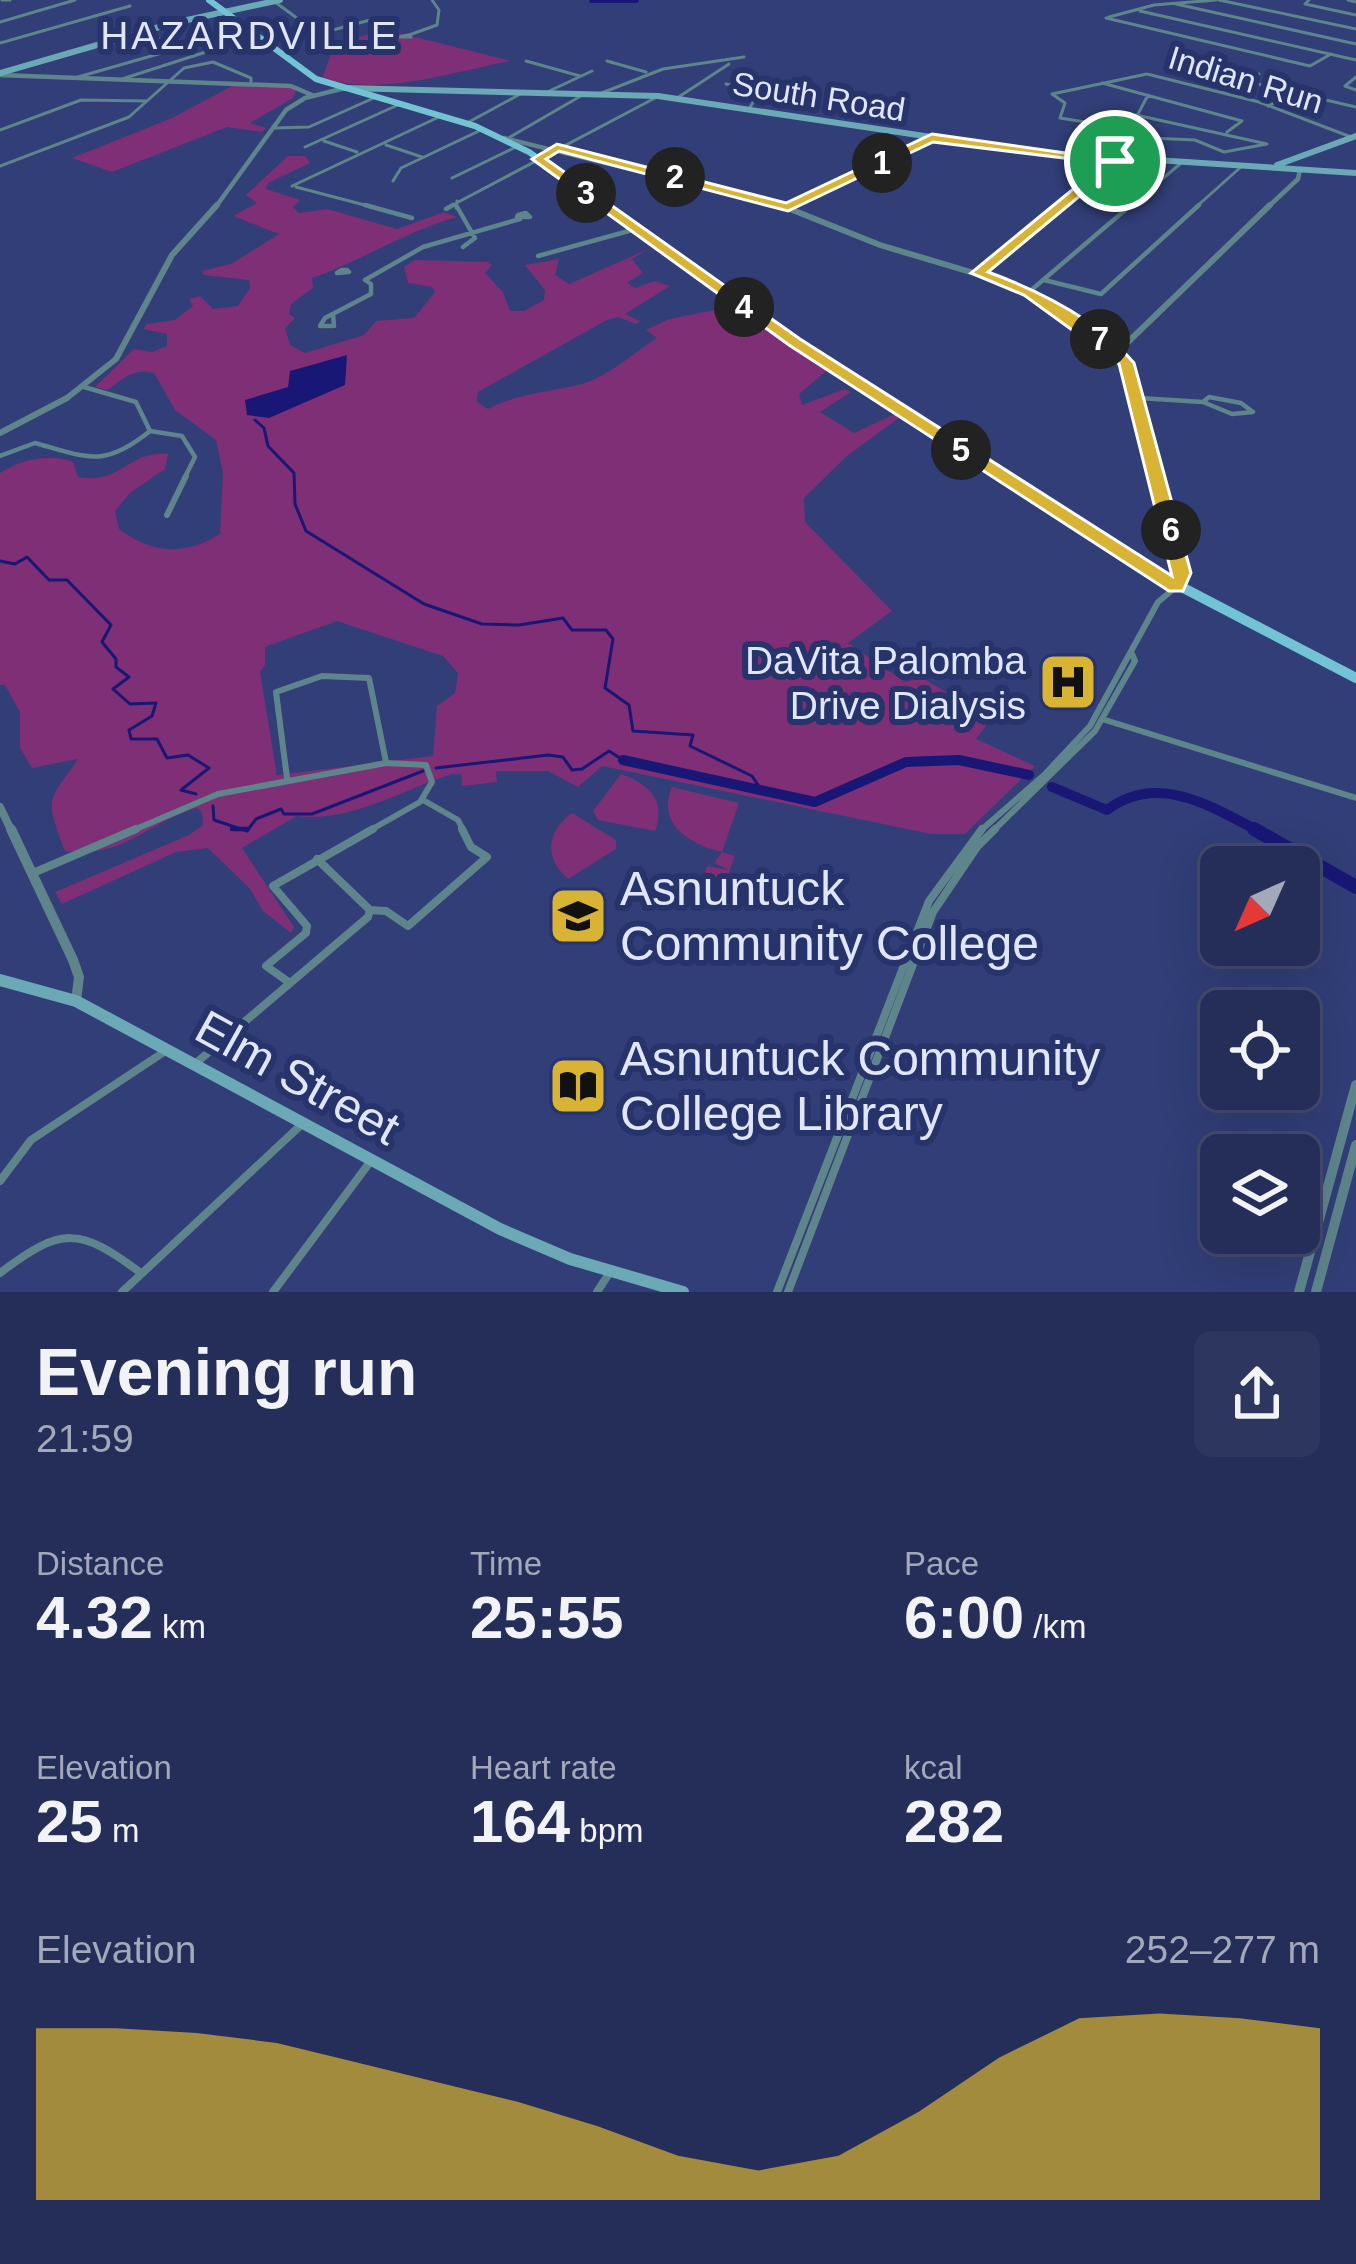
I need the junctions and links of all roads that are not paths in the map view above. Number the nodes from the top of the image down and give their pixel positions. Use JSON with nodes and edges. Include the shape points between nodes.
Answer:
{"nodes":[{"id":1,"x":10,"y":0,"type":"edge"},
{"id":2,"x":75,"y":0,"type":"edge"},
{"id":3,"x":209,"y":0,"type":"edge"},
{"id":4,"x":432,"y":0,"type":"edge"},
{"id":5,"x":1218,"y":0,"type":"edge"},
{"id":6,"x":1309,"y":0,"type":"edge"},
{"id":7,"x":1348,"y":0,"type":"edge"},
{"id":8,"x":1,"y":1,"type":"edge"},
{"id":9,"x":278,"y":1,"type":"edge"},
{"id":10,"x":1356,"y":2,"type":"edge"},
{"id":11,"x":1176,"y":4,"type":"junction"},
{"id":12,"x":130,"y":7,"type":"dead end"},
{"id":13,"x":226,"y":11,"type":"junction"},
{"id":14,"x":1141,"y":11,"type":"junction"},
{"id":15,"x":1356,"y":15,"type":"edge"},
{"id":16,"x":370,"y":20,"type":"dead end"},
{"id":17,"x":0,"y":22,"type":"edge"},
{"id":18,"x":249,"y":28,"type":"junction"},
{"id":19,"x":1356,"y":29,"type":"edge"},
{"id":20,"x":142,"y":32,"type":"junction"},
{"id":21,"x":318,"y":34,"type":"junction"},
{"id":22,"x":409,"y":35,"type":"dead end"},
{"id":23,"x":0,"y":43,"type":"edge"},
{"id":24,"x":1356,"y":44,"type":"edge"},
{"id":25,"x":177,"y":46,"type":"junction"},
{"id":26,"x":322,"y":48,"type":"dead end"},
{"id":27,"x":212,"y":50,"type":"dead end"},
{"id":28,"x":1330,"y":54,"type":"junction"},
{"id":29,"x":182,"y":59,"type":"junction"},
{"id":30,"x":1356,"y":60,"type":"edge"},
{"id":31,"x":526,"y":61,"type":"dead end"},
{"id":32,"x":607,"y":61,"type":"dead end"},
{"id":33,"x":194,"y":64,"type":"junction"},
{"id":34,"x":592,"y":70,"type":"dead end"},
{"id":35,"x":0,"y":74,"type":"edge"},
{"id":36,"x":650,"y":74,"type":"junction"},
{"id":37,"x":1259,"y":74,"type":"dead end"},
{"id":38,"x":580,"y":76,"type":"junction"},
{"id":39,"x":78,"y":77,"type":"junction"},
{"id":40,"x":1356,"y":77,"type":"edge"},
{"id":41,"x":122,"y":79,"type":"junction"},
{"id":42,"x":166,"y":81,"type":"junction"},
{"id":43,"x":1245,"y":81,"type":"junction"},
{"id":44,"x":1101,"y":82,"type":"junction"},
{"id":45,"x":251,"y":84,"type":"junction"},
{"id":46,"x":726,"y":84,"type":"dead end"},
{"id":47,"x":345,"y":88,"type":"junction"},
{"id":48,"x":380,"y":88,"type":"junction"},
{"id":49,"x":1356,"y":90,"type":"edge"},
{"id":50,"x":524,"y":92,"type":"junction"},
{"id":51,"x":545,"y":92,"type":"junction"},
{"id":52,"x":1220,"y":92,"type":"junction"},
{"id":53,"x":1296,"y":93,"type":"junction"},
{"id":54,"x":586,"y":94,"type":"junction"},
{"id":55,"x":599,"y":94,"type":"junction"},
{"id":56,"x":314,"y":95,"type":"junction"},
{"id":57,"x":1148,"y":95,"type":"junction"},
{"id":58,"x":372,"y":96,"type":"junction"},
{"id":59,"x":658,"y":96,"type":"junction"},
{"id":60,"x":677,"y":98,"type":"junction"},
{"id":61,"x":147,"y":101,"type":"junction"},
{"id":62,"x":400,"y":104,"type":"junction"},
{"id":63,"x":1268,"y":106,"type":"junction"},
{"id":64,"x":1356,"y":107,"type":"edge"},
{"id":65,"x":748,"y":110,"type":"junction"},
{"id":66,"x":442,"y":116,"type":"junction"},
{"id":67,"x":1136,"y":116,"type":"junction"},
{"id":68,"x":467,"y":123,"type":"junction"},
{"id":69,"x":274,"y":128,"type":"junction"},
{"id":70,"x":1129,"y":128,"type":"junction"},
{"id":71,"x":483,"y":129,"type":"junction"},
{"id":72,"x":0,"y":130,"type":"edge"},
{"id":73,"x":1227,"y":132,"type":"junction"},
{"id":74,"x":1126,"y":136,"type":"junction"},
{"id":75,"x":1354,"y":136,"type":"edge"},
{"id":76,"x":507,"y":138,"type":"junction"},
{"id":77,"x":932,"y":138,"type":"junction"},
{"id":78,"x":321,"y":140,"type":"junction"},
{"id":79,"x":382,"y":144,"type":"junction"},
{"id":80,"x":518,"y":146,"type":"junction"},
{"id":81,"x":305,"y":147,"type":"dead end"},
{"id":82,"x":557,"y":147,"type":"junction"},
{"id":83,"x":361,"y":153,"type":"junction"},
{"id":84,"x":422,"y":157,"type":"junction"},
{"id":85,"x":1300,"y":158,"type":"junction"},
{"id":86,"x":538,"y":159,"type":"junction"},
{"id":87,"x":1115,"y":161,"type":"junction"},
{"id":88,"x":1180,"y":164,"type":"junction"},
{"id":89,"x":0,"y":166,"type":"edge"},
{"id":90,"x":1242,"y":166,"type":"junction"},
{"id":91,"x":1272,"y":167,"type":"junction"},
{"id":92,"x":1300,"y":169,"type":"junction"},
{"id":93,"x":1356,"y":173,"type":"edge"},
{"id":94,"x":452,"y":178,"type":"dead end"},
{"id":95,"x":393,"y":181,"type":"dead end"},
{"id":96,"x":457,"y":201,"type":"junction"},
{"id":97,"x":788,"y":207,"type":"junction"},
{"id":98,"x":446,"y":209,"type":"dead end"},
{"id":99,"x":412,"y":218,"type":"dead end"},
{"id":100,"x":520,"y":219,"type":"dead end"},
{"id":101,"x":637,"y":229,"type":"junction"},
{"id":102,"x":473,"y":234,"type":"junction"},
{"id":103,"x":463,"y":247,"type":"dead end"},
{"id":104,"x":538,"y":256,"type":"dead end"},
{"id":105,"x":978,"y":273,"type":"junction"},
{"id":106,"x":347,"y":274,"type":"dead end"},
{"id":107,"x":364,"y":280,"type":"junction"},
{"id":108,"x":1044,"y":280,"type":"junction"},
{"id":109,"x":1029,"y":292,"type":"junction"},
{"id":110,"x":333,"y":314,"type":"dead end"},
{"id":111,"x":1112,"y":348,"type":"junction"},
{"id":112,"x":84,"y":387,"type":"junction"},
{"id":113,"x":1138,"y":398,"type":"junction"},
{"id":114,"x":1203,"y":402,"type":"junction"},
{"id":115,"x":150,"y":431,"type":"junction"},
{"id":116,"x":0,"y":433,"type":"edge"},
{"id":117,"x":0,"y":456,"type":"edge"},
{"id":118,"x":167,"y":515,"type":"dead end"},
{"id":119,"x":1179,"y":580,"type":"junction"},
{"id":120,"x":1356,"y":682,"type":"edge"},
{"id":121,"x":1099,"y":718,"type":"junction"},
{"id":122,"x":386,"y":763,"type":"junction"},
{"id":123,"x":287,"y":778,"type":"junction"},
{"id":124,"x":1356,"y":798,"type":"edge"},
{"id":125,"x":422,"y":800,"type":"junction"},
{"id":126,"x":0,"y":806,"type":"edge"},
{"id":127,"x":317,"y":859,"type":"junction"},
{"id":128,"x":33,"y":873,"type":"junction"},
{"id":129,"x":370,"y":910,"type":"junction"},
{"id":130,"x":0,"y":980,"type":"edge"},
{"id":131,"x":290,"y":983,"type":"junction"},
{"id":132,"x":76,"y":1001,"type":"junction"},
{"id":133,"x":890,"y":1009,"type":"junction"},
{"id":134,"x":167,"y":1050,"type":"junction"},
{"id":135,"x":194,"y":1065,"type":"junction"},
{"id":136,"x":1356,"y":1085,"type":"edge"},
{"id":137,"x":301,"y":1125,"type":"junction"},
{"id":138,"x":1356,"y":1145,"type":"edge"},
{"id":139,"x":5,"y":1155,"type":"edge"},
{"id":140,"x":370,"y":1162,"type":"junction"},
{"id":141,"x":0,"y":1181,"type":"edge"},
{"id":142,"x":1324,"y":1201,"type":"junction"},
{"id":143,"x":1339,"y":1208,"type":"junction"},
{"id":144,"x":610,"y":1272,"type":"junction"},
{"id":145,"x":141,"y":1273,"type":"junction"},
{"id":146,"x":0,"y":1274,"type":"edge"},
{"id":147,"x":122,"y":1292,"type":"edge"},
{"id":148,"x":273,"y":1292,"type":"edge"},
{"id":149,"x":597,"y":1292,"type":"edge"},
{"id":150,"x":683,"y":1292,"type":"edge"},
{"id":151,"x":777,"y":1292,"type":"edge"},
{"id":152,"x":788,"y":1292,"type":"edge"},
{"id":153,"x":1299,"y":1292,"type":"edge"},
{"id":154,"x":1316,"y":1292,"type":"edge"}],
"edges":[{"from":1,"to":8,"type":"street"},
{"from":2,"to":17,"type":"street"},
{"from":3,"to":13,"type":"main road"},
{"from":4,"to":22,"type":"street","via":[[437,26]]},
{"from":5,"to":11,"type":"street"},
{"from":5,"to":19,"type":"street"},
{"from":6,"to":15,"type":"street"},
{"from":7,"to":10,"type":"street"},
{"from":9,"to":13,"type":"main road"},
{"from":9,"to":21,"type":"street"},
{"from":11,"to":14,"type":"street"},
{"from":11,"to":24,"type":"street"},
{"from":12,"to":23,"type":"street"},
{"from":13,"to":18,"type":"main road"},
{"from":13,"to":20,"type":"main road"},
{"from":14,"to":28,"type":"street"},
{"from":14,"to":28,"type":"street","via":[[1106,18],[1310,65]]},
{"from":16,"to":21,"type":"street"},
{"from":18,"to":25,"type":"street"},
{"from":18,"to":47,"type":"main road","via":[[308,74]]},
{"from":20,"to":25,"type":"street"},
{"from":20,"to":35,"type":"main road"},
{"from":21,"to":26,"type":"street","via":[[328,41]]},
{"from":25,"to":39,"type":"street"},
{"from":27,"to":29,"type":"street"},
{"from":28,"to":30,"type":"street"},
{"from":29,"to":33,"type":"street"},
{"from":29,"to":41,"type":"street"},
{"from":31,"to":38,"type":"street"},
{"from":32,"to":36,"type":"street"},
{"from":33,"to":42,"type":"street"},
{"from":33,"to":45,"type":"street","via":[[213,62]]},
{"from":34,"to":38,"type":"street"},
{"from":35,"to":39,"type":"street"},
{"from":36,"to":55,"type":"street"},
{"from":36,"to":60,"type":"street","via":[[717,66]]},
{"from":37,"to":43,"type":"street"},
{"from":38,"to":51,"type":"street"},
{"from":39,"to":41,"type":"street"},
{"from":40,"to":49,"type":"street","via":[[1345,86]]},
{"from":41,"to":42,"type":"street"},
{"from":42,"to":45,"type":"street"},
{"from":42,"to":61,"type":"street"},
{"from":43,"to":52,"type":"street"},
{"from":43,"to":53,"type":"street"},
{"from":44,"to":52,"type":"street","name":"Indian Run","via":[[1144,74]]},
{"from":44,"to":57,"type":"street"},
{"from":44,"to":70,"type":"street","name":"Indian Run","via":[[1052,94],[1065,103],[1058,116]]},
{"from":45,"to":56,"type":"street"},
{"from":46,"to":65,"type":"street","via":[[760,92]]},
{"from":47,"to":48,"type":"main road","name":"South Road"},
{"from":47,"to":56,"type":"street"},
{"from":47,"to":58,"type":"main road"},
{"from":48,"to":50,"type":"main road","name":"South Road"},
{"from":48,"to":58,"type":"main road"},
{"from":50,"to":51,"type":"main road","name":"South Road"},
{"from":50,"to":68,"type":"street"},
{"from":51,"to":54,"type":"main road","name":"South Road"},
{"from":52,"to":63,"type":"street","name":"Indian Run"},
{"from":53,"to":63,"type":"street"},
{"from":53,"to":64,"type":"street"},
{"from":54,"to":55,"type":"main road","name":"South Road"},
{"from":54,"to":76,"type":"street"},
{"from":55,"to":59,"type":"main road","name":"South Road"},
{"from":56,"to":69,"type":"street","via":[[289,106]]},
{"from":57,"to":67,"type":"street"},
{"from":57,"to":73,"type":"street","via":[[1242,121]]},
{"from":58,"to":62,"type":"main road"},
{"from":58,"to":69,"type":"street","via":[[309,127]]},
{"from":59,"to":60,"type":"main road","name":"South Road"},
{"from":59,"to":82,"type":"street"},
{"from":60,"to":65,"type":"main road","name":"South Road"},
{"from":61,"to":72,"type":"street","via":[[81,100]]},
{"from":61,"to":89,"type":"street","via":[[122,120]]},
{"from":62,"to":66,"type":"main road"},
{"from":62,"to":78,"type":"street"},
{"from":63,"to":75,"type":"street","name":"Indian Run"},
{"from":65,"to":77,"type":"main road","name":"South Road"},
{"from":66,"to":68,"type":"main road"},
{"from":66,"to":79,"type":"street"},
{"from":67,"to":70,"type":"street"},
{"from":67,"to":73,"type":"street"},
{"from":68,"to":71,"type":"main road"},
{"from":69,"to":112,"type":"street","via":[[172,255],[124,350]]},
{"from":70,"to":74,"type":"street"},
{"from":71,"to":76,"type":"main road"},
{"from":71,"to":84,"type":"street"},
{"from":73,"to":74,"type":"street","via":[[1267,144],[1224,152],[1195,140]]},
{"from":74,"to":87,"type":"street"},
{"from":75,"to":85,"type":"main road"},
{"from":76,"to":80,"type":"main road"},
{"from":76,"to":82,"type":"street"},
{"from":77,"to":87,"type":"main road","name":"South Road"},
{"from":77,"to":97,"type":"street"},
{"from":78,"to":81,"type":"street"},
{"from":78,"to":83,"type":"street"},
{"from":79,"to":83,"type":"street"},
{"from":79,"to":84,"type":"street"},
{"from":80,"to":86,"type":"main road"},
{"from":80,"to":94,"type":"street"},
{"from":82,"to":86,"type":"street"},
{"from":82,"to":97,"type":"street"},
{"from":83,"to":99,"type":"street","via":[[292,186]]},
{"from":84,"to":95,"type":"street"},
{"from":85,"to":91,"type":"main road"},
{"from":85,"to":92,"type":"main road"},
{"from":86,"to":96,"type":"street"},
{"from":86,"to":101,"type":"main road"},
{"from":87,"to":88,"type":"main road","name":"South Road"},
{"from":87,"to":105,"type":"street"},
{"from":88,"to":90,"type":"main road","name":"South Road"},
{"from":88,"to":108,"type":"street"},
{"from":90,"to":91,"type":"main road","name":"South Road"},
{"from":90,"to":108,"type":"street","via":[[1101,294]]},
{"from":91,"to":92,"type":"main road","name":"South Road"},
{"from":92,"to":93,"type":"main road","name":"South Road"},
{"from":92,"to":111,"type":"street","via":[[1128,342]]},
{"from":96,"to":98,"type":"street"},
{"from":96,"to":102,"type":"street"},
{"from":97,"to":105,"type":"street"},
{"from":100,"to":102,"type":"street"},
{"from":101,"to":104,"type":"street"},
{"from":101,"to":119,"type":"main road","via":[[821,360]]},
{"from":102,"to":103,"type":"street"},
{"from":102,"to":107,"type":"street","via":[[423,247]]},
{"from":105,"to":109,"type":"street"},
{"from":106,"to":107,"type":"street"},
{"from":107,"to":110,"type":"street","via":[[371,294]]},
{"from":108,"to":109,"type":"street"},
{"from":109,"to":111,"type":"street"},
{"from":111,"to":113,"type":"street","via":[[1130,368]]},
{"from":112,"to":115,"type":"street","via":[[136,402]]},
{"from":112,"to":116,"type":"street"},
{"from":113,"to":114,"type":"street"},
{"from":113,"to":119,"type":"street"},
{"from":114,"to":114,"type":"street","via":[[1232,414],[1252,412],[1223,398]]},
{"from":115,"to":117,"type":"street","via":[[99,458],[35,443]]},
{"from":115,"to":118,"type":"street","via":[[182,436],[195,457]]},
{"from":119,"to":120,"type":"main road"},
{"from":119,"to":121,"type":"street","via":[[1125,657]]},
{"from":121,"to":124,"type":"street"},
{"from":121,"to":133,"type":"street","via":[[978,840],[933,903]]},
{"from":122,"to":123,"type":"street"},
{"from":122,"to":123,"type":"street","via":[[369,678],[350,673],[276,692]]},
{"from":122,"to":125,"type":"street","via":[[428,768]]},
{"from":123,"to":128,"type":"street","via":[[175,808]]},
{"from":125,"to":127,"type":"street"},
{"from":125,"to":129,"type":"street","via":[[458,820],[471,848],[487,857],[408,926]]},
{"from":126,"to":128,"type":"street"},
{"from":127,"to":129,"type":"street"},
{"from":127,"to":131,"type":"street","via":[[273,886],[308,926],[266,967]]},
{"from":128,"to":132,"type":"street","via":[[74,960]]},
{"from":129,"to":131,"type":"street"},
{"from":130,"to":132,"type":"main road","name":"Elm Street"},
{"from":131,"to":135,"type":"street"},
{"from":132,"to":134,"type":"main road","name":"Elm Street"},
{"from":133,"to":151,"type":"street"},
{"from":133,"to":152,"type":"street"},
{"from":134,"to":135,"type":"main road","name":"Elm Street"},
{"from":134,"to":139,"type":"street"},
{"from":135,"to":137,"type":"main road","name":"Elm Street"},
{"from":136,"to":142,"type":"street"},
{"from":137,"to":140,"type":"main road","name":"Elm Street"},
{"from":137,"to":145,"type":"street"},
{"from":138,"to":143,"type":"street"},
{"from":139,"to":141,"type":"street"},
{"from":140,"to":144,"type":"main road","name":"Elm Street","via":[[496,1227]]},
{"from":140,"to":148,"type":"street"},
{"from":142,"to":143,"type":"street"},
{"from":142,"to":153,"type":"street"},
{"from":143,"to":154,"type":"street"},
{"from":144,"to":149,"type":"street"},
{"from":144,"to":150,"type":"main road","name":"Elm Street"},
{"from":145,"to":146,"type":"street","via":[[98,1240],[68,1232]]},
{"from":145,"to":147,"type":"street"}]}
